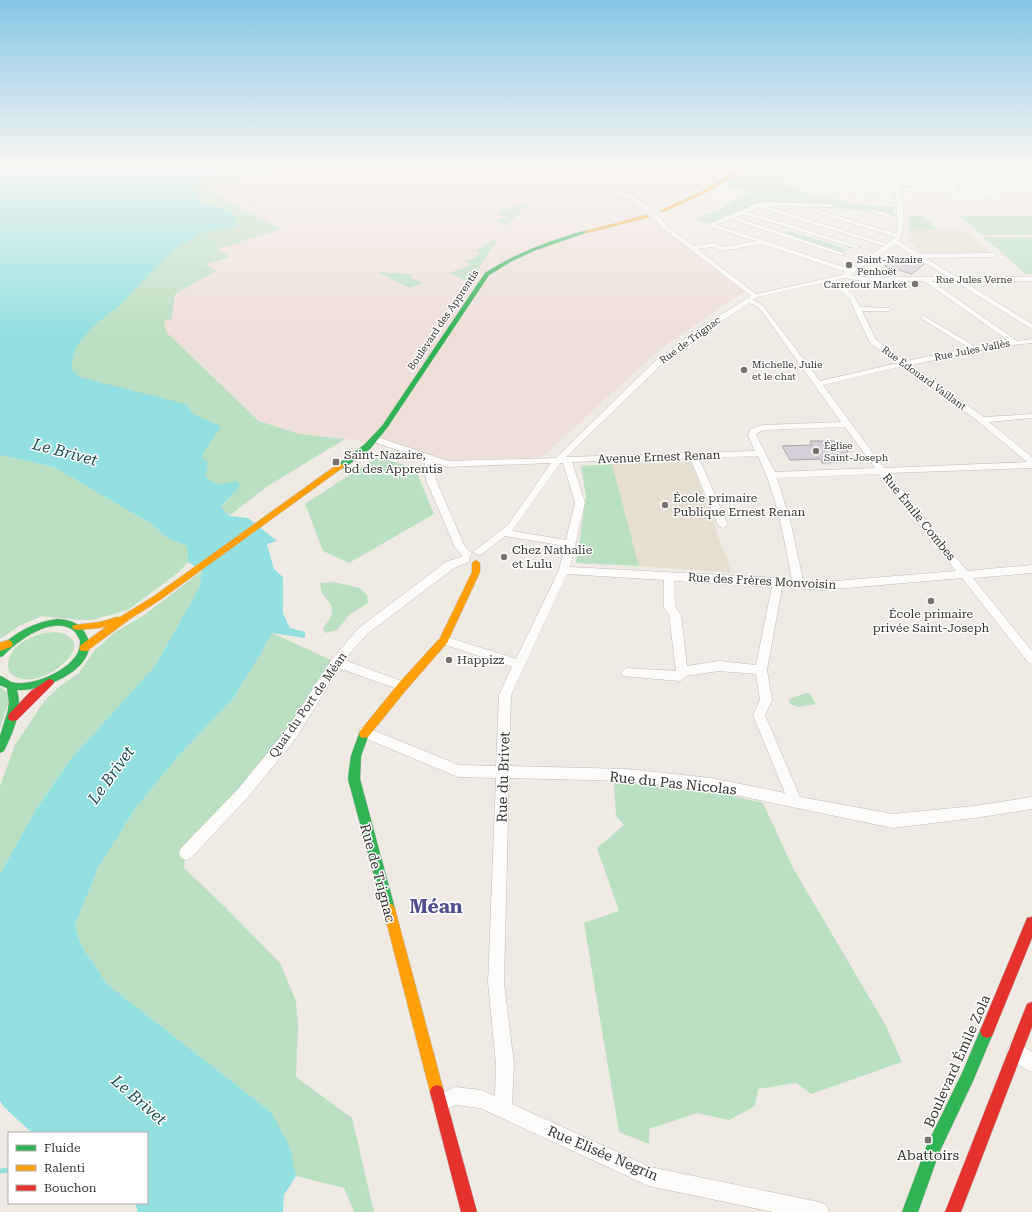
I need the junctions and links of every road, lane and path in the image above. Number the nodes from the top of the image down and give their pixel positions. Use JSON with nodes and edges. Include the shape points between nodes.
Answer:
{"nodes":[{"id":1,"x":620,"y":222,"type":"edge"},
{"id":2,"x":662,"y":222,"type":"edge"},
{"id":3,"x":720,"y":222,"type":"edge"},
{"id":4,"x":740,"y":222,"type":"edge"},
{"id":5,"x":775,"y":222,"type":"edge"},
{"id":6,"x":811,"y":222,"type":"edge"},
{"id":7,"x":846,"y":222,"type":"edge"},
{"id":8,"x":900,"y":222,"type":"edge"},
{"id":9,"x":897,"y":238,"type":"junction"},
{"id":10,"x":871,"y":240,"type":"junction"},
{"id":11,"x":763,"y":242,"type":"junction"},
{"id":12,"x":889,"y":246,"type":"junction"},
{"id":13,"x":858,"y":247,"type":"junction"},
{"id":14,"x":692,"y":248,"type":"junction"},
{"id":15,"x":844,"y":254,"type":"junction"},
{"id":16,"x":994,"y":255,"type":"dead end"},
{"id":17,"x":921,"y":256,"type":"junction"},
{"id":18,"x":827,"y":262,"type":"junction"},
{"id":19,"x":852,"y":271,"type":"junction"},
{"id":20,"x":844,"y":276,"type":"junction"},
{"id":21,"x":924,"y":278,"type":"junction"},
{"id":22,"x":955,"y":278,"type":"junction"},
{"id":23,"x":833,"y":279,"type":"junction"},
{"id":24,"x":1032,"y":279,"type":"edge"},
{"id":25,"x":752,"y":298,"type":"junction"},
{"id":26,"x":882,"y":300,"type":"dead end"},
{"id":27,"x":859,"y":309,"type":"junction"},
{"id":28,"x":924,"y":318,"type":"dead end"},
{"id":29,"x":1032,"y":327,"type":"edge"},
{"id":30,"x":1014,"y":342,"type":"junction"},
{"id":31,"x":1032,"y":342,"type":"edge"},
{"id":32,"x":975,"y":349,"type":"junction"},
{"id":33,"x":903,"y":364,"type":"junction"},
{"id":34,"x":819,"y":384,"type":"junction"},
{"id":35,"x":1032,"y":416,"type":"edge"},
{"id":36,"x":982,"y":420,"type":"junction"},
{"id":37,"x":848,"y":424,"type":"junction"},
{"id":38,"x":374,"y":439,"type":"junction"},
{"id":39,"x":760,"y":453,"type":"junction"},
{"id":40,"x":694,"y":456,"type":"junction"},
{"id":41,"x":428,"y":459,"type":"junction"},
{"id":42,"x":562,"y":461,"type":"junction"},
{"id":43,"x":1032,"y":462,"type":"edge"},
{"id":44,"x":1032,"y":465,"type":"edge"},
{"id":45,"x":882,"y":470,"type":"junction"},
{"id":46,"x":772,"y":475,"type":"junction"},
{"id":47,"x":723,"y":525,"type":"dead end"},
{"id":48,"x":504,"y":533,"type":"junction"},
{"id":49,"x":570,"y":544,"type":"junction"},
{"id":50,"x":469,"y":559,"type":"junction"},
{"id":51,"x":1032,"y":569,"type":"edge"},
{"id":52,"x":564,"y":570,"type":"junction"},
{"id":53,"x":964,"y":574,"type":"junction"},
{"id":54,"x":669,"y":576,"type":"junction"},
{"id":55,"x":778,"y":582,"type":"junction"},
{"id":56,"x":798,"y":584,"type":"junction"},
{"id":57,"x":127,"y":617,"type":"junction"},
{"id":58,"x":77,"y":627,"type":"junction"},
{"id":59,"x":444,"y":640,"type":"junction"},
{"id":60,"x":4,"y":645,"type":"edge"},
{"id":61,"x":84,"y":648,"type":"junction"},
{"id":62,"x":0,"y":653,"type":"edge"},
{"id":63,"x":1032,"y":659,"type":"edge"},
{"id":64,"x":336,"y":662,"type":"junction"},
{"id":65,"x":519,"y":664,"type":"junction"},
{"id":66,"x":761,"y":670,"type":"junction"},
{"id":67,"x":682,"y":672,"type":"junction"},
{"id":68,"x":627,"y":673,"type":"dead end"},
{"id":69,"x":54,"y":678,"type":"junction"},
{"id":70,"x":0,"y":680,"type":"edge"},
{"id":71,"x":11,"y":686,"type":"junction"},
{"id":72,"x":402,"y":686,"type":"junction"},
{"id":73,"x":14,"y":717,"type":"junction"},
{"id":74,"x":365,"y":732,"type":"junction"},
{"id":75,"x":0,"y":748,"type":"edge"},
{"id":76,"x":503,"y":773,"type":"junction"},
{"id":77,"x":795,"y":801,"type":"junction"},
{"id":78,"x":1032,"y":803,"type":"edge"},
{"id":79,"x":186,"y":853,"type":"dead end"},
{"id":80,"x":1032,"y":923,"type":"edge"},
{"id":81,"x":1032,"y":1009,"type":"edge"},
{"id":82,"x":1016,"y":1050,"type":"junction"},
{"id":83,"x":1032,"y":1064,"type":"edge"},
{"id":84,"x":440,"y":1103,"type":"junction"},
{"id":85,"x":503,"y":1110,"type":"junction"},
{"id":86,"x":469,"y":1212,"type":"edge"},
{"id":87,"x":819,"y":1212,"type":"edge"},
{"id":88,"x":910,"y":1212,"type":"edge"},
{"id":89,"x":953,"y":1212,"type":"edge"}],
"edges":[{"from":1,"to":38,"type":"main road","name":"Boulevard des Apprentis","via":[[528,252],[503,263],[487,274],[385,427]]},
{"from":2,"to":14,"type":"street","name":"Rue Émile Combes","via":[[665,227]]},
{"from":3,"to":11,"type":"street","via":[[711,225]]},
{"from":4,"to":15,"type":"street"},
{"from":5,"to":13,"type":"street"},
{"from":6,"to":10,"type":"street"},
{"from":7,"to":9,"type":"street"},
{"from":8,"to":9,"type":"street","via":[[901,231]]},
{"from":9,"to":12,"type":"street","name":"Rue de Trignac"},
{"from":9,"to":17,"type":"street"},
{"from":10,"to":12,"type":"street"},
{"from":10,"to":13,"type":"street"},
{"from":11,"to":14,"type":"street","via":[[721,249],[714,245]]},
{"from":11,"to":18,"type":"street"},
{"from":12,"to":19,"type":"street","name":"Rue de Trignac"},
{"from":13,"to":15,"type":"street"},
{"from":14,"to":25,"type":"street","name":"Rue Émile Combes"},
{"from":15,"to":18,"type":"street"},
{"from":16,"to":17,"type":"street"},
{"from":17,"to":22,"type":"street"},
{"from":18,"to":19,"type":"street"},
{"from":19,"to":20,"type":"street","name":"Rue de Trignac"},
{"from":20,"to":21,"type":"street","name":"Rue Jules Verne","via":[[863,279]]},
{"from":20,"to":23,"type":"street","name":"Rue de Trignac"},
{"from":21,"to":22,"type":"street","name":"Rue Jules Verne"},
{"from":21,"to":30,"type":"street"},
{"from":22,"to":24,"type":"street","name":"Rue Jules Verne"},
{"from":22,"to":29,"type":"street"},
{"from":23,"to":25,"type":"street","name":"Rue de Trignac"},
{"from":23,"to":27,"type":"street","name":"Rue Édouard Vaillant","via":[[852,297]]},
{"from":25,"to":34,"type":"street","name":"Rue Émile Combes"},
{"from":25,"to":42,"type":"street","name":"Rue de Trignac","via":[[698,333],[657,364]]},
{"from":26,"to":27,"type":"street","via":[[891,311]]},
{"from":27,"to":33,"type":"street","name":"Rue Édouard Vaillant","via":[[873,341]]},
{"from":28,"to":32,"type":"street"},
{"from":30,"to":31,"type":"street","name":"Rue Jules Vallès"},
{"from":30,"to":32,"type":"street","name":"Rue Jules Vallès"},
{"from":32,"to":33,"type":"street","name":"Rue Jules Vallès"},
{"from":33,"to":34,"type":"street","name":"Rue Jules Vallès"},
{"from":33,"to":36,"type":"street","name":"Rue Édouard Vaillant"},
{"from":34,"to":37,"type":"street","name":"Rue Émile Combes"},
{"from":35,"to":36,"type":"street"},
{"from":36,"to":43,"type":"street","name":"Rue Édouard Vaillant"},
{"from":37,"to":39,"type":"street","via":[[763,428],[754,431],[752,435]]},
{"from":37,"to":45,"type":"street","name":"Rue Émile Combes"},
{"from":38,"to":41,"type":"street","name":"Avenue Ernest Renan","via":[[400,446]]},
{"from":38,"to":57,"type":"main road","name":"Boulevard des Apprentis","via":[[367,447]]},
{"from":39,"to":40,"type":"street","name":"Avenue Ernest Renan"},
{"from":39,"to":46,"type":"street"},
{"from":40,"to":42,"type":"street","name":"Avenue Ernest Renan"},
{"from":40,"to":47,"type":"street"},
{"from":41,"to":42,"type":"street","name":"Avenue Ernest Renan","via":[[447,464]]},
{"from":41,"to":50,"type":"street","via":[[431,480],[460,547]]},
{"from":42,"to":48,"type":"street","name":"Rue de Trignac"},
{"from":42,"to":49,"type":"street","name":"Rue du Brivet","via":[[580,503]]},
{"from":44,"to":45,"type":"street"},
{"from":45,"to":46,"type":"street"},
{"from":45,"to":53,"type":"street","name":"Rue Émile Combes"},
{"from":46,"to":56,"type":"street","via":[[787,528]]},
{"from":48,"to":49,"type":"street"},
{"from":48,"to":50,"type":"street","name":"Rue de Trignac","via":[[478,552],[482,557],[481,561]]},
{"from":49,"to":52,"type":"street","name":"Rue du Brivet"},
{"from":50,"to":59,"type":"main road","name":"Rue de Trignac","via":[[476,572]]},
{"from":50,"to":64,"type":"street","name":"Quai du Port de Méan","via":[[450,566],[363,631]]},
{"from":51,"to":53,"type":"street","name":"Rue des Frères Monvoisin"},
{"from":52,"to":54,"type":"street","name":"Rue des Frères Monvoisin"},
{"from":52,"to":65,"type":"street","name":"Rue du Brivet"},
{"from":53,"to":56,"type":"street","name":"Rue des Frères Monvoisin","via":[[823,586]]},
{"from":53,"to":63,"type":"street","name":"Rue Émile Combes"},
{"from":54,"to":55,"type":"street","name":"Rue des Frères Monvoisin"},
{"from":54,"to":67,"type":"street","via":[[670,607],[675,615]]},
{"from":55,"to":56,"type":"street","name":"Rue des Frères Monvoisin"},
{"from":55,"to":66,"type":"street"},
{"from":57,"to":58,"type":"main road","via":[[100,625]]},
{"from":57,"to":61,"type":"main road"},
{"from":58,"to":60,"type":"main road","via":[[66,624],[38,627]]},
{"from":58,"to":61,"type":"main road","via":[[85,640]]},
{"from":59,"to":65,"type":"street"},
{"from":59,"to":72,"type":"main road","name":"Rue de Trignac"},
{"from":60,"to":62,"type":"main road"},
{"from":61,"to":69,"type":"main road","via":[[74,665]]},
{"from":64,"to":72,"type":"street"},
{"from":64,"to":79,"type":"street","name":"Quai du Port de Méan","via":[[292,733],[244,792]]},
{"from":65,"to":76,"type":"street","name":"Rue du Brivet","via":[[505,696]]},
{"from":66,"to":67,"type":"street","via":[[720,666]]},
{"from":66,"to":77,"type":"street","via":[[766,700],[759,715]]},
{"from":67,"to":68,"type":"street","via":[[679,676]]},
{"from":69,"to":71,"type":"main road","via":[[24,687]]},
{"from":69,"to":73,"type":"main road"},
{"from":70,"to":71,"type":"main road"},
{"from":71,"to":73,"type":"main road","via":[[15,695]]},
{"from":72,"to":74,"type":"main road","name":"Rue de Trignac"},
{"from":73,"to":75,"type":"main road"},
{"from":74,"to":76,"type":"street","name":"Rue du Pas Nicolas","via":[[458,771]]},
{"from":74,"to":84,"type":"main road","name":"Rue de Trignac","via":[[356,756],[354,779]]},
{"from":76,"to":77,"type":"street","name":"Rue du Pas Nicolas","via":[[627,775],[711,784]]},
{"from":76,"to":85,"type":"street","name":"Rue du Brivet","via":[[496,983],[505,1064]]},
{"from":77,"to":78,"type":"street","name":"Rue du Pas Nicolas","via":[[893,821]]},
{"from":80,"to":88,"type":"main road","name":"Boulevard Émile Zola","via":[[968,1076],[932,1150]]},
{"from":81,"to":82,"type":"main road"},
{"from":82,"to":83,"type":"street"},
{"from":82,"to":89,"type":"main road"},
{"from":84,"to":85,"type":"street","name":"Rue Elisée Negrin","via":[[455,1096],[482,1099]]},
{"from":84,"to":86,"type":"main road","name":"Rue de Trignac"},
{"from":85,"to":87,"type":"street","name":"Rue Elisée Negrin","via":[[649,1176]]}]}
